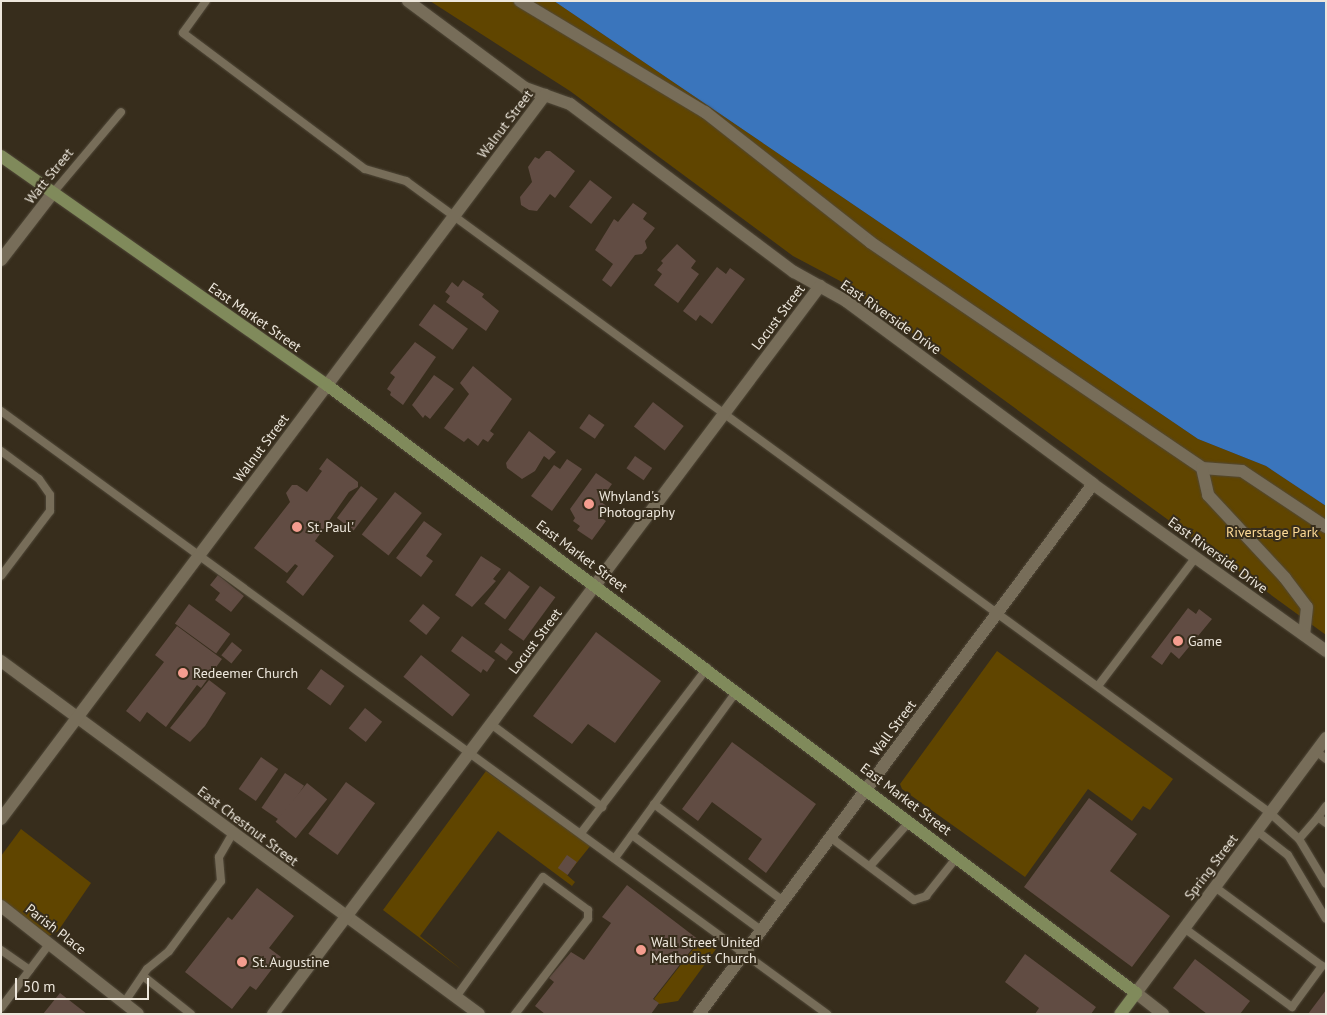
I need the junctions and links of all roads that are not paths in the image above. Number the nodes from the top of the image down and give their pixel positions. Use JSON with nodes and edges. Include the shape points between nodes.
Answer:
{"nodes":[{"id":1,"x":206,"y":1,"type":"edge"},
{"id":2,"x":408,"y":1,"type":"edge"},
{"id":3,"x":520,"y":1,"type":"edge"},
{"id":4,"x":545,"y":95,"type":"junction"},
{"id":5,"x":121,"y":112,"type":"dead end"},
{"id":6,"x":1,"y":156,"type":"edge"},
{"id":7,"x":52,"y":194,"type":"junction"},
{"id":8,"x":454,"y":216,"type":"junction"},
{"id":9,"x":1,"y":260,"type":"edge"},
{"id":10,"x":820,"y":286,"type":"junction"},
{"id":11,"x":327,"y":385,"type":"junction"},
{"id":12,"x":1,"y":411,"type":"edge"},
{"id":13,"x":724,"y":415,"type":"junction"},
{"id":14,"x":1,"y":451,"type":"edge"},
{"id":15,"x":1202,"y":468,"type":"junction"},
{"id":16,"x":1093,"y":484,"type":"junction"},
{"id":17,"x":1326,"y":527,"type":"edge"},
{"id":18,"x":200,"y":555,"type":"junction"},
{"id":19,"x":1195,"y":558,"type":"junction"},
{"id":20,"x":1,"y":576,"type":"edge"},
{"id":21,"x":596,"y":585,"type":"junction"},
{"id":22,"x":997,"y":612,"type":"junction"},
{"id":23,"x":1304,"y":635,"type":"junction"},
{"id":24,"x":1326,"y":652,"type":"edge"},
{"id":25,"x":1,"y":661,"type":"edge"},
{"id":26,"x":707,"y":668,"type":"junction"},
{"id":27,"x":1098,"y":686,"type":"junction"},
{"id":28,"x":737,"y":691,"type":"junction"},
{"id":29,"x":78,"y":717,"type":"junction"},
{"id":30,"x":491,"y":724,"type":"junction"},
{"id":31,"x":1326,"y":738,"type":"edge"},
{"id":32,"x":470,"y":752,"type":"junction"},
{"id":33,"x":1321,"y":755,"type":"edge"},
{"id":34,"x":866,"y":788,"type":"junction"},
{"id":35,"x":654,"y":804,"type":"junction"},
{"id":36,"x":1326,"y":806,"type":"edge"},
{"id":37,"x":602,"y":807,"type":"junction"},
{"id":38,"x":1270,"y":813,"type":"junction"},
{"id":39,"x":1318,"y":817,"type":"junction"},
{"id":40,"x":1,"y":819,"type":"edge"},
{"id":41,"x":910,"y":821,"type":"junction"},
{"id":42,"x":1326,"y":823,"type":"edge"},
{"id":43,"x":1257,"y":830,"type":"junction"},
{"id":44,"x":233,"y":833,"type":"junction"},
{"id":45,"x":582,"y":833,"type":"junction"},
{"id":46,"x":632,"y":834,"type":"junction"},
{"id":47,"x":830,"y":837,"type":"junction"},
{"id":48,"x":1299,"y":839,"type":"junction"},
{"id":49,"x":956,"y":857,"type":"junction"},
{"id":50,"x":615,"y":858,"type":"junction"},
{"id":51,"x":870,"y":866,"type":"junction"},
{"id":52,"x":1326,"y":884,"type":"edge"},
{"id":53,"x":1215,"y":887,"type":"junction"},
{"id":54,"x":783,"y":901,"type":"junction"},
{"id":55,"x":1,"y":906,"type":"edge"},
{"id":56,"x":346,"y":917,"type":"junction"},
{"id":57,"x":1326,"y":919,"type":"edge"},
{"id":58,"x":1184,"y":928,"type":"junction"},
{"id":59,"x":761,"y":930,"type":"junction"},
{"id":60,"x":50,"y":943,"type":"junction"},
{"id":61,"x":1,"y":950,"type":"edge"},
{"id":62,"x":744,"y":954,"type":"junction"},
{"id":63,"x":1324,"y":963,"type":"edge"},
{"id":64,"x":30,"y":970,"type":"junction"},
{"id":65,"x":143,"y":976,"type":"junction"},
{"id":66,"x":1136,"y":993,"type":"junction"},
{"id":67,"x":456,"y":996,"type":"junction"},
{"id":68,"x":124,"y":1003,"type":"junction"},
{"id":69,"x":1,"y":1008,"type":"edge"},
{"id":70,"x":138,"y":1014,"type":"edge"},
{"id":71,"x":191,"y":1014,"type":"edge"},
{"id":72,"x":274,"y":1014,"type":"edge"},
{"id":73,"x":478,"y":1014,"type":"edge"},
{"id":74,"x":515,"y":1014,"type":"edge"},
{"id":75,"x":699,"y":1014,"type":"edge"},
{"id":76,"x":826,"y":1014,"type":"edge"},
{"id":77,"x":1120,"y":1014,"type":"edge"},
{"id":78,"x":1163,"y":1014,"type":"edge"}],
"edges":[{"from":1,"to":8,"type":"lane","via":[[183,33],[365,169],[406,180]]},
{"from":2,"to":4,"type":"street","name":"East Riverside Drive","via":[[525,88]]},
{"from":3,"to":15,"type":"street","via":[[705,112],[870,242]]},
{"from":4,"to":8,"type":"street","name":"Walnut Street"},
{"from":4,"to":10,"type":"street","name":"East Riverside Drive","via":[[570,104],[794,272]]},
{"from":5,"to":7,"type":"lane","name":"Watt Street"},
{"from":6,"to":7,"type":"main road","name":"East Market Street"},
{"from":7,"to":9,"type":"street","name":"Watt Street"},
{"from":7,"to":11,"type":"main road","name":"East Market Street"},
{"from":8,"to":11,"type":"street","name":"Walnut Street"},
{"from":8,"to":13,"type":"lane"},
{"from":10,"to":13,"type":"street","name":"Locust Street"},
{"from":10,"to":16,"type":"street","name":"East Riverside Drive","via":[[846,300]]},
{"from":11,"to":18,"type":"street","name":"Walnut Street"},
{"from":11,"to":21,"type":"main road","name":"East Market Street"},
{"from":12,"to":18,"type":"lane"},
{"from":13,"to":21,"type":"street","name":"Locust Street"},
{"from":13,"to":22,"type":"lane"},
{"from":14,"to":20,"type":"lane","via":[[38,479],[50,495],[50,511]]},
{"from":15,"to":17,"type":"street","via":[[1242,471]]},
{"from":15,"to":23,"type":"street","via":[[1208,495],[1285,578],[1307,607]]},
{"from":16,"to":19,"type":"street","name":"East Riverside Drive"},
{"from":16,"to":22,"type":"street","name":"Wall Street"},
{"from":18,"to":29,"type":"street","name":"Walnut Street"},
{"from":18,"to":32,"type":"lane"},
{"from":19,"to":23,"type":"street","name":"East Riverside Drive"},
{"from":19,"to":27,"type":"lane"},
{"from":21,"to":26,"type":"main road","name":"East Market Street"},
{"from":21,"to":30,"type":"street","name":"Locust Street"},
{"from":22,"to":27,"type":"lane"},
{"from":22,"to":34,"type":"street","name":"Wall Street"},
{"from":23,"to":24,"type":"street","name":"East Riverside Drive"},
{"from":25,"to":29,"type":"street","name":"East Chestnut Street"},
{"from":26,"to":28,"type":"main road","name":"East Market Street"},
{"from":26,"to":37,"type":"lane"},
{"from":27,"to":38,"type":"lane"},
{"from":28,"to":34,"type":"main road","name":"East Market Street"},
{"from":28,"to":35,"type":"lane"},
{"from":29,"to":40,"type":"street","name":"Walnut Street"},
{"from":29,"to":44,"type":"street","name":"East Chestnut Street"},
{"from":30,"to":32,"type":"street","name":"Locust Street"},
{"from":30,"to":37,"type":"lane"},
{"from":31,"to":33,"type":"street","name":"Spring Street"},
{"from":32,"to":45,"type":"lane"},
{"from":32,"to":56,"type":"street","name":"Locust Street"},
{"from":33,"to":38,"type":"street","name":"Spring Street"},
{"from":34,"to":41,"type":"main road","name":"East Market Street"},
{"from":34,"to":47,"type":"street","name":"Wall Street"},
{"from":35,"to":46,"type":"lane"},
{"from":35,"to":54,"type":"lane"},
{"from":36,"to":39,"type":"lane"},
{"from":37,"to":45,"type":"lane"},
{"from":38,"to":43,"type":"street","name":"Spring Street"},
{"from":38,"to":48,"type":"lane"},
{"from":39,"to":42,"type":"lane"},
{"from":39,"to":48,"type":"lane"},
{"from":41,"to":49,"type":"main road","name":"East Market Street"},
{"from":41,"to":51,"type":"lane"},
{"from":43,"to":53,"type":"street","name":"Spring Street"},
{"from":43,"to":57,"type":"lane","via":[[1288,855]]},
{"from":44,"to":56,"type":"street","name":"East Chestnut Street"},
{"from":44,"to":65,"type":"lane","via":[[219,857],[221,881],[169,950]]},
{"from":45,"to":50,"type":"lane"},
{"from":46,"to":50,"type":"lane"},
{"from":46,"to":59,"type":"lane"},
{"from":47,"to":51,"type":"lane"},
{"from":47,"to":54,"type":"street","name":"Wall Street"},
{"from":48,"to":52,"type":"lane"},
{"from":49,"to":51,"type":"lane","via":[[926,896],[914,900]]},
{"from":49,"to":66,"type":"main road","name":"East Market Street"},
{"from":50,"to":62,"type":"lane"},
{"from":53,"to":58,"type":"street","name":"Spring Street"},
{"from":53,"to":63,"type":"lane"},
{"from":54,"to":59,"type":"street","name":"Wall Street"},
{"from":55,"to":60,"type":"street","name":"Parish Place"},
{"from":56,"to":67,"type":"street","name":"East Chestnut Street"},
{"from":56,"to":72,"type":"street","name":"Locust Street"},
{"from":58,"to":63,"type":"lane","via":[[1292,1007]]},
{"from":58,"to":66,"type":"street","name":"Spring Street"},
{"from":59,"to":62,"type":"street","name":"Wall Street"},
{"from":60,"to":64,"type":"lane"},
{"from":60,"to":68,"type":"street","name":"Parish Place"},
{"from":61,"to":64,"type":"lane"},
{"from":62,"to":75,"type":"street","name":"Wall Street"},
{"from":62,"to":76,"type":"lane"},
{"from":64,"to":69,"type":"lane"},
{"from":65,"to":68,"type":"lane"},
{"from":65,"to":71,"type":"lane"},
{"from":66,"to":77,"type":"main road","name":"Spring Street"},
{"from":66,"to":78,"type":"street"},
{"from":67,"to":73,"type":"street","name":"East Chestnut Street"},
{"from":67,"to":74,"type":"lane","via":[[543,877],[588,910],[588,919]]},
{"from":68,"to":70,"type":"street","name":"Parish Place"}]}
